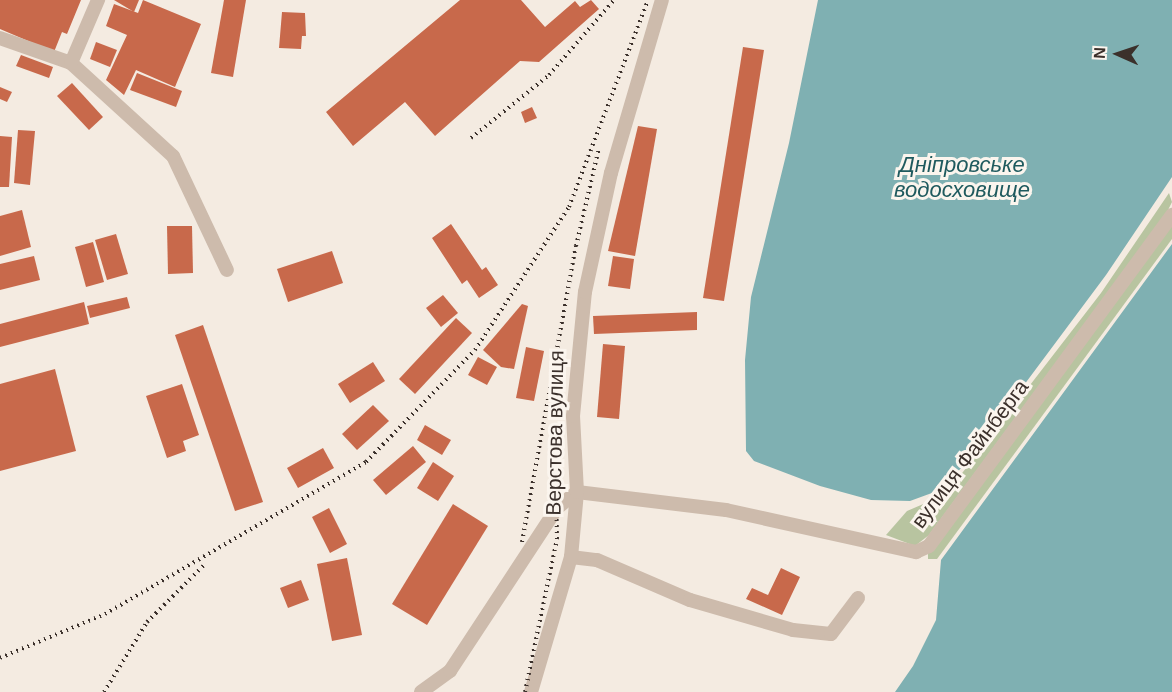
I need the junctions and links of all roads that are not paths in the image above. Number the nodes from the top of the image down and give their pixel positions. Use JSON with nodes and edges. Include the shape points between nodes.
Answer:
{"nodes":[{"id":1,"x":98,"y":0,"type":"edge"},
{"id":2,"x":662,"y":0,"type":"edge"},
{"id":3,"x":0,"y":38,"type":"edge"},
{"id":4,"x":71,"y":63,"type":"junction"},
{"id":5,"x":1172,"y":215,"type":"edge"},
{"id":6,"x":226,"y":270,"type":"dead end"},
{"id":7,"x":577,"y":492,"type":"junction"},
{"id":8,"x":572,"y":557,"type":"junction"},
{"id":9,"x":858,"y":598,"type":"dead end"},
{"id":10,"x":421,"y":692,"type":"edge"},
{"id":11,"x":531,"y":692,"type":"edge"}],
"edges":[{"from":1,"to":4,"type":"street"},
{"from":2,"to":7,"type":"street","name":"Верстова вулиця","via":[[612,173],[585,292],[573,416]]},
{"from":3,"to":4,"type":"street"},
{"from":4,"to":6,"type":"street","via":[[172,156]]},
{"from":5,"to":7,"type":"street","name":"вулиця Файнберга","via":[[929,546],[916,552],[726,510]]},
{"from":7,"to":8,"type":"street","name":"Верстова вулиця"},
{"from":7,"to":10,"type":"street","via":[[557,508],[450,671]]},
{"from":8,"to":9,"type":"street","via":[[597,560],[690,600],[793,630],[831,634]]},
{"from":8,"to":11,"type":"street","name":"Верстова вулиця"}]}
